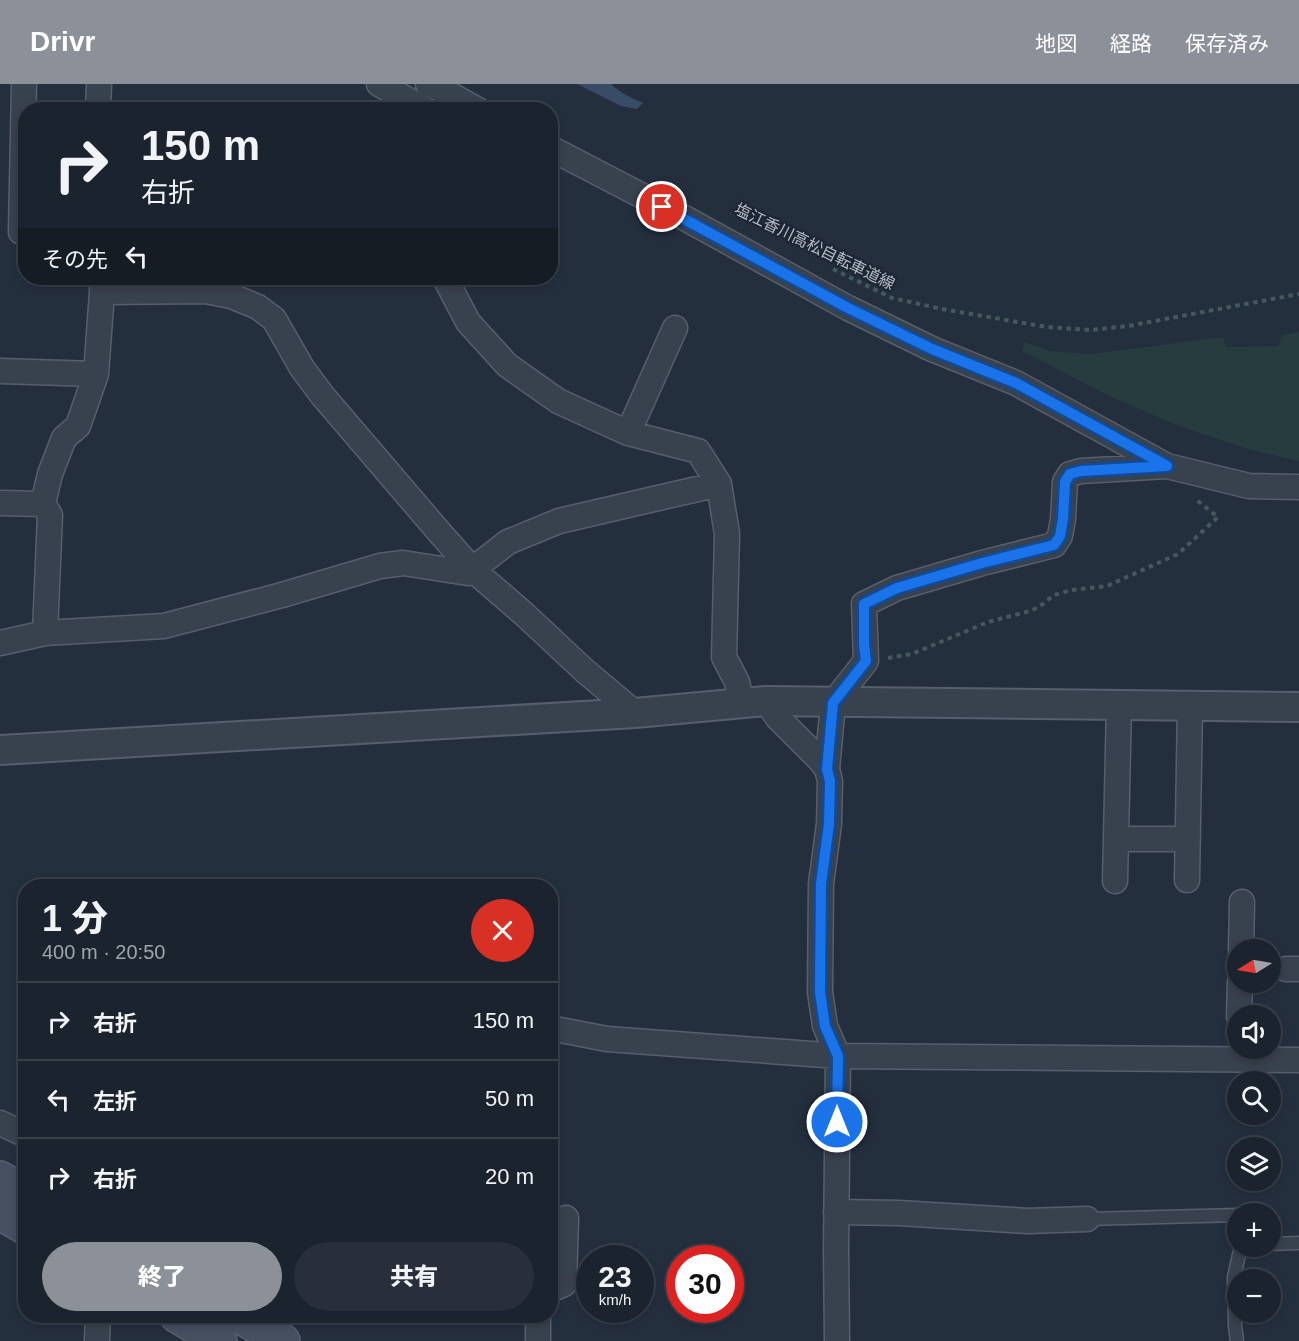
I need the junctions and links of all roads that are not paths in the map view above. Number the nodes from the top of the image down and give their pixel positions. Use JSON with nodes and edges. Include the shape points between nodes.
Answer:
{"nodes":[{"id":1,"x":24,"y":84,"type":"edge"},
{"id":2,"x":99,"y":84,"type":"edge"},
{"id":3,"x":379,"y":84,"type":"edge"},
{"id":4,"x":428,"y":84,"type":"edge"},
{"id":5,"x":23,"y":102,"type":"edge"},
{"id":6,"x":98,"y":102,"type":"edge"},
{"id":7,"x":412,"y":102,"type":"edge"},
{"id":8,"x":464,"y":102,"type":"edge"},
{"id":9,"x":558,"y":152,"type":"edge"},
{"id":10,"x":18,"y":183,"type":"edge"},
{"id":11,"x":15,"y":232,"type":"edge"},
{"id":12,"x":102,"y":285,"type":"edge"},
{"id":13,"x":449,"y":285,"type":"edge"},
{"id":14,"x":675,"y":328,"type":"dead end"},
{"id":15,"x":0,"y":371,"type":"edge"},
{"id":16,"x":96,"y":374,"type":"junction"},
{"id":17,"x":628,"y":433,"type":"junction"},
{"id":18,"x":1167,"y":466,"type":"junction"},
{"id":19,"x":719,"y":484,"type":"junction"},
{"id":20,"x":1299,"y":486,"type":"edge"},
{"id":21,"x":0,"y":503,"type":"edge"},
{"id":22,"x":43,"y":504,"type":"junction"},
{"id":23,"x":473,"y":570,"type":"junction"},
{"id":24,"x":45,"y":633,"type":"junction"},
{"id":25,"x":0,"y":643,"type":"edge"},
{"id":26,"x":754,"y":702,"type":"junction"},
{"id":27,"x":833,"y":703,"type":"junction"},
{"id":28,"x":1119,"y":705,"type":"junction"},
{"id":29,"x":1190,"y":706,"type":"junction"},
{"id":30,"x":1299,"y":707,"type":"edge"},
{"id":31,"x":635,"y":713,"type":"junction"},
{"id":32,"x":0,"y":750,"type":"edge"},
{"id":33,"x":827,"y":769,"type":"junction"},
{"id":34,"x":1116,"y":839,"type":"junction"},
{"id":35,"x":1188,"y":839,"type":"junction"},
{"id":36,"x":1187,"y":880,"type":"dead end"},
{"id":37,"x":1115,"y":881,"type":"dead end"},
{"id":38,"x":1242,"y":902,"type":"dead end"},
{"id":39,"x":1240,"y":939,"type":"edge"},
{"id":40,"x":558,"y":1030,"type":"edge"},
{"id":41,"x":1227,"y":1054,"type":"edge"},
{"id":42,"x":838,"y":1056,"type":"junction"},
{"id":43,"x":1281,"y":1058,"type":"edge"},
{"id":44,"x":1299,"y":1060,"type":"edge"},
{"id":45,"x":0,"y":1123,"type":"edge"},
{"id":46,"x":18,"y":1131,"type":"edge"},
{"id":47,"x":0,"y":1178,"type":"edge"},
{"id":48,"x":18,"y":1188,"type":"edge"},
{"id":49,"x":837,"y":1212,"type":"junction"},
{"id":50,"x":0,"y":1213,"type":"edge"},
{"id":51,"x":1227,"y":1215,"type":"edge"},
{"id":52,"x":566,"y":1218,"type":"dead end"},
{"id":53,"x":1087,"y":1219,"type":"joint"},
{"id":54,"x":18,"y":1223,"type":"edge"},
{"id":55,"x":1299,"y":1243,"type":"edge"},
{"id":56,"x":1281,"y":1244,"type":"edge"},
{"id":57,"x":1239,"y":1257,"type":"edge"},
{"id":58,"x":558,"y":1287,"type":"edge"},
{"id":59,"x":98,"y":1323,"type":"edge"},
{"id":60,"x":189,"y":1323,"type":"edge"},
{"id":61,"x":251,"y":1323,"type":"edge"},
{"id":62,"x":538,"y":1323,"type":"edge"},
{"id":63,"x":98,"y":1341,"type":"edge"},
{"id":64,"x":220,"y":1341,"type":"edge"},
{"id":65,"x":283,"y":1341,"type":"edge"},
{"id":66,"x":538,"y":1341,"type":"edge"},
{"id":67,"x":837,"y":1341,"type":"edge"},
{"id":68,"x":1238,"y":1341,"type":"edge"}],
"edges":[{"from":1,"to":5,"type":"street"},
{"from":2,"to":6,"type":"street"},
{"from":3,"to":7,"type":"street"},
{"from":4,"to":8,"type":"street"},
{"from":9,"to":18,"type":"street","via":[[848,308],[932,349],[1016,383]]},
{"from":10,"to":11,"type":"street"},
{"from":12,"to":16,"type":"street"},
{"from":12,"to":23,"type":"street","via":[[206,291],[258,307],[273,319],[322,395]]},
{"from":13,"to":17,"type":"street","via":[[468,322],[507,365],[558,401]]},
{"from":14,"to":17,"type":"street"},
{"from":15,"to":16,"type":"street"},
{"from":16,"to":22,"type":"street","via":[[78,426],[64,438]]},
{"from":17,"to":19,"type":"street","via":[[698,451]]},
{"from":18,"to":20,"type":"street","via":[[1249,486]]},
{"from":18,"to":27,"type":"street","via":[[1070,474],[1065,482],[1060,536],[1054,545],[897,588],[864,604],[866,661]]},
{"from":19,"to":23,"type":"street","via":[[559,521],[508,542]]},
{"from":19,"to":26,"type":"street","via":[[727,534],[724,657],[737,682]]},
{"from":21,"to":22,"type":"street"},
{"from":22,"to":24,"type":"street","via":[[50,516]]},
{"from":23,"to":24,"type":"street","via":[[468,573],[403,563],[380,566],[164,626]]},
{"from":23,"to":31,"type":"street"},
{"from":24,"to":25,"type":"street"},
{"from":26,"to":27,"type":"street"},
{"from":26,"to":31,"type":"street"},
{"from":26,"to":33,"type":"street","via":[[778,718]]},
{"from":27,"to":28,"type":"street"},
{"from":27,"to":33,"type":"street"},
{"from":28,"to":29,"type":"street"},
{"from":28,"to":34,"type":"street"},
{"from":29,"to":30,"type":"street"},
{"from":29,"to":35,"type":"street"},
{"from":31,"to":32,"type":"street"},
{"from":33,"to":42,"type":"street","via":[[829,824],[821,884],[820,992],[825,1026]]},
{"from":34,"to":35,"type":"street"},
{"from":34,"to":37,"type":"street"},
{"from":35,"to":36,"type":"street"},
{"from":38,"to":39,"type":"street"},
{"from":40,"to":42,"type":"street","via":[[607,1040]]},
{"from":41,"to":42,"type":"street"},
{"from":42,"to":49,"type":"street"},
{"from":43,"to":44,"type":"street"},
{"from":45,"to":46,"type":"street"},
{"from":47,"to":48,"type":"main road"},
{"from":49,"to":53,"type":"street","via":[[1028,1221]]},
{"from":49,"to":67,"type":"street"},
{"from":50,"to":54,"type":"main road"},
{"from":51,"to":53,"type":"lane"},
{"from":52,"to":58,"type":"street","via":[[564,1284]]},
{"from":55,"to":56,"type":"lane"},
{"from":57,"to":68,"type":"lane","via":[[1234,1277]]},
{"from":59,"to":63,"type":"street"},
{"from":60,"to":64,"type":"main road"},
{"from":61,"to":65,"type":"main road"},
{"from":62,"to":66,"type":"street"}]}
